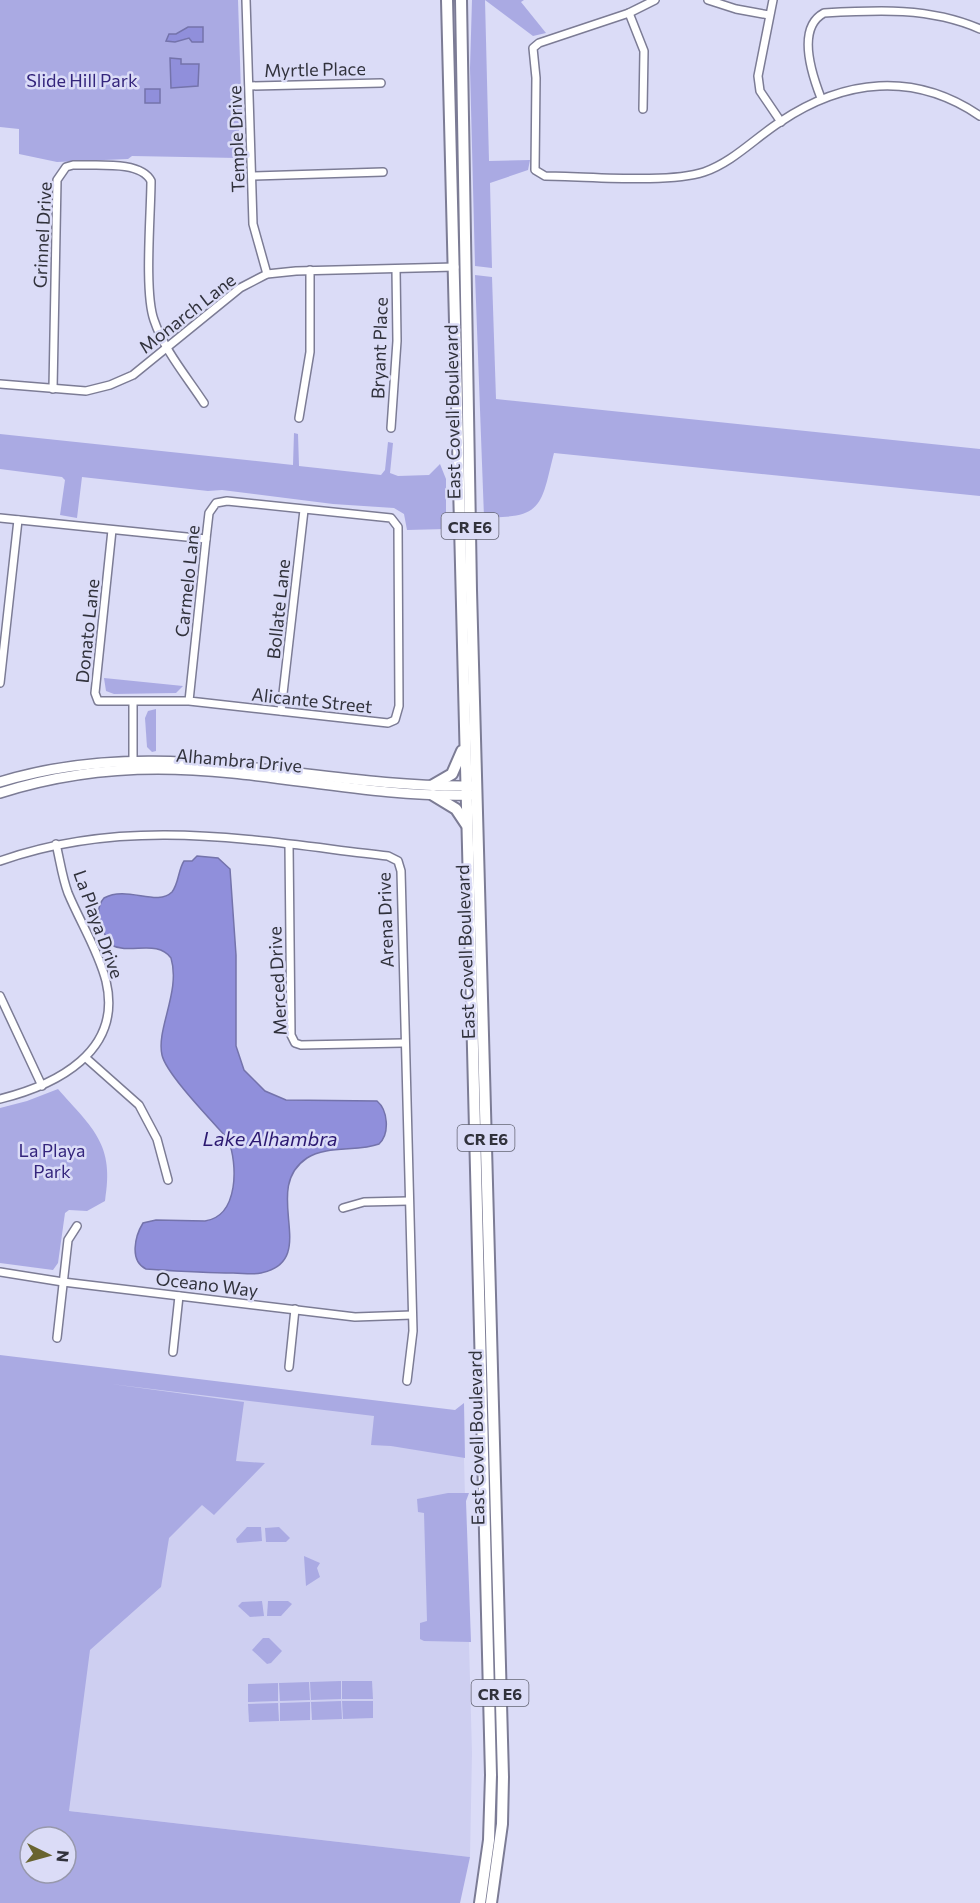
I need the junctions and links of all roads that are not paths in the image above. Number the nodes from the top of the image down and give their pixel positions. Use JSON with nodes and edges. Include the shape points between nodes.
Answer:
{"nodes":[{"id":1,"x":246,"y":0,"type":"edge"},
{"id":2,"x":447,"y":0,"type":"edge"},
{"id":3,"x":461,"y":0,"type":"edge"},
{"id":4,"x":467,"y":0,"type":"edge"},
{"id":5,"x":655,"y":0,"type":"edge"},
{"id":6,"x":708,"y":0,"type":"edge"},
{"id":7,"x":773,"y":0,"type":"edge"},
{"id":8,"x":629,"y":13,"type":"junction"},
{"id":9,"x":769,"y":15,"type":"junction"},
{"id":10,"x":980,"y":29,"type":"edge"},
{"id":11,"x":463,"y":35,"type":"junction"},
{"id":12,"x":381,"y":82,"type":"dead end"},
{"id":13,"x":250,"y":86,"type":"junction"},
{"id":14,"x":821,"y":98,"type":"junction"},
{"id":15,"x":643,"y":110,"type":"dead end"},
{"id":16,"x":980,"y":116,"type":"edge"},
{"id":17,"x":781,"y":122,"type":"junction"},
{"id":18,"x":383,"y":172,"type":"dead end"},
{"id":19,"x":252,"y":176,"type":"junction"},
{"id":20,"x":454,"y":267,"type":"junction"},
{"id":21,"x":467,"y":267,"type":"junction"},
{"id":22,"x":396,"y":269,"type":"junction"},
{"id":23,"x":310,"y":270,"type":"junction"},
{"id":24,"x":267,"y":274,"type":"junction"},
{"id":25,"x":168,"y":348,"type":"junction"},
{"id":26,"x":0,"y":384,"type":"edge"},
{"id":27,"x":53,"y":389,"type":"junction"},
{"id":28,"x":204,"y":403,"type":"dead end"},
{"id":29,"x":299,"y":418,"type":"dead end"},
{"id":30,"x":392,"y":428,"type":"dead end"},
{"id":31,"x":304,"y":510,"type":"junction"},
{"id":32,"x":0,"y":518,"type":"edge"},
{"id":33,"x":18,"y":520,"type":"junction"},
{"id":34,"x":396,"y":521,"type":"joint"},
{"id":35,"x":112,"y":530,"type":"junction"},
{"id":36,"x":206,"y":538,"type":"junction"},
{"id":37,"x":0,"y":683,"type":"edge"},
{"id":38,"x":132,"y":702,"type":"junction"},
{"id":39,"x":189,"y":702,"type":"junction"},
{"id":40,"x":281,"y":711,"type":"junction"},
{"id":41,"x":464,"y":742,"type":"junction"},
{"id":42,"x":133,"y":765,"type":"junction"},
{"id":43,"x":0,"y":782,"type":"edge"},
{"id":44,"x":433,"y":790,"type":"junction"},
{"id":45,"x":471,"y":791,"type":"junction"},
{"id":46,"x":0,"y":793,"type":"edge"},
{"id":47,"x":467,"y":825,"type":"junction"},
{"id":48,"x":56,"y":844,"type":"junction"},
{"id":49,"x":289,"y":845,"type":"junction"},
{"id":50,"x":0,"y":861,"type":"edge"},
{"id":51,"x":0,"y":996,"type":"edge"},
{"id":52,"x":403,"y":1043,"type":"junction"},
{"id":53,"x":86,"y":1058,"type":"junction"},
{"id":54,"x":42,"y":1086,"type":"junction"},
{"id":55,"x":0,"y":1099,"type":"edge"},
{"id":56,"x":168,"y":1180,"type":"dead end"},
{"id":57,"x":408,"y":1201,"type":"junction"},
{"id":58,"x":343,"y":1208,"type":"dead end"},
{"id":59,"x":76,"y":1226,"type":"dead end"},
{"id":60,"x":0,"y":1272,"type":"edge"},
{"id":61,"x":63,"y":1282,"type":"junction"},
{"id":62,"x":179,"y":1296,"type":"junction"},
{"id":63,"x":295,"y":1309,"type":"junction"},
{"id":64,"x":412,"y":1315,"type":"junction"},
{"id":65,"x":57,"y":1338,"type":"dead end"},
{"id":66,"x":173,"y":1352,"type":"dead end"},
{"id":67,"x":289,"y":1367,"type":"dead end"},
{"id":68,"x":407,"y":1381,"type":"dead end"},
{"id":69,"x":480,"y":1903,"type":"edge"},
{"id":70,"x":491,"y":1903,"type":"edge"}],
"edges":[{"from":1,"to":13,"type":"street","name":"Temple Drive"},
{"from":2,"to":20,"type":"main road","name":"East Covell Boulevard","number":"CR E6"},
{"from":3,"to":11,"type":"main road","name":"East Covell Boulevard","number":"CR E6"},
{"from":4,"to":11,"type":"main road"},
{"from":5,"to":8,"type":"street"},
{"from":6,"to":9,"type":"street"},
{"from":7,"to":9,"type":"street"},
{"from":8,"to":15,"type":"street","via":[[644,51]]},
{"from":8,"to":17,"type":"street","via":[[533,48],[535,170],[545,176],[688,176],[722,164]]},
{"from":9,"to":17,"type":"street","via":[[758,76],[760,91]]},
{"from":10,"to":14,"type":"street","via":[[903,10],[824,13],[814,24],[809,48],[811,72]]},
{"from":11,"to":21,"type":"main road","name":"East Covell Boulevard","number":"CR E6"},
{"from":12,"to":13,"type":"street","name":"Myrtle Place"},
{"from":13,"to":19,"type":"street","name":"Temple Drive"},
{"from":14,"to":16,"type":"street","via":[[853,88],[901,86],[927,90]]},
{"from":14,"to":17,"type":"street"},
{"from":18,"to":19,"type":"street"},
{"from":19,"to":24,"type":"street","name":"Temple Drive","via":[[256,239]]},
{"from":20,"to":21,"type":"street","name":"Monarch Lane"},
{"from":20,"to":22,"type":"street","name":"Monarch Lane"},
{"from":20,"to":41,"type":"main road","name":"East Covell Boulevard","number":"CR E6"},
{"from":21,"to":45,"type":"main road","name":"East Covell Boulevard","number":"CR E6"},
{"from":22,"to":23,"type":"street","name":"Monarch Lane"},
{"from":22,"to":30,"type":"street","name":"Bryant Place"},
{"from":23,"to":24,"type":"street","name":"Monarch Lane"},
{"from":23,"to":29,"type":"street","via":[[309,362]]},
{"from":24,"to":25,"type":"street","name":"Monarch Lane","via":[[240,288]]},
{"from":25,"to":27,"type":"street","name":"Monarch Lane","via":[[133,375],[110,385],[86,391]]},
{"from":25,"to":27,"type":"street","name":"Grinnel Drive","via":[[153,319],[151,305],[148,175],[132,167],[66,167],[56,187]]},
{"from":25,"to":28,"type":"street"},
{"from":26,"to":27,"type":"street","name":"Monarch Lane"},
{"from":31,"to":34,"type":"street","name":"Carmelo Lane"},
{"from":31,"to":36,"type":"street","name":"Carmelo Lane","via":[[216,503],[209,513]]},
{"from":31,"to":40,"type":"street","name":"Bollate Lane"},
{"from":32,"to":33,"type":"street"},
{"from":33,"to":35,"type":"street"},
{"from":33,"to":37,"type":"street"},
{"from":34,"to":40,"type":"street","name":"Alicante Street","via":[[399,706],[395,720],[379,722]]},
{"from":35,"to":36,"type":"street"},
{"from":35,"to":38,"type":"street","name":"Donato Lane","via":[[95,693],[98,701]]},
{"from":36,"to":39,"type":"street","name":"Carmelo Lane"},
{"from":38,"to":39,"type":"street","name":"Alicante Street"},
{"from":38,"to":42,"type":"street"},
{"from":39,"to":40,"type":"street","name":"Alicante Street"},
{"from":41,"to":44,"type":"main road","via":[[452,774]]},
{"from":41,"to":45,"type":"main road","name":"East Covell Boulevard","number":"CR E6"},
{"from":42,"to":43,"type":"main road","name":"Alhambra Drive","via":[[69,766]]},
{"from":42,"to":44,"type":"main road","name":"Alhambra Drive","via":[[195,761]]},
{"from":42,"to":46,"type":"main road","name":"Alhambra Drive"},
{"from":44,"to":45,"type":"main road","name":"Alhambra Drive"},
{"from":44,"to":47,"type":"main road","via":[[456,809]]},
{"from":45,"to":47,"type":"main road","name":"East Covell Boulevard","number":"CR E6"},
{"from":45,"to":70,"type":"main road","name":"East Covell Boulevard","number":"CR E6","via":[[502,1777],[502,1824]]},
{"from":47,"to":69,"type":"main road","name":"East Covell Boulevard","number":"CR E6","via":[[491,1775],[489,1840]]},
{"from":48,"to":49,"type":"street","name":"Arena Drive","via":[[138,833]]},
{"from":48,"to":50,"type":"street","name":"Arena Drive"},
{"from":48,"to":53,"type":"street","name":"La Playa Drive","via":[[69,893],[107,984],[106,1021]]},
{"from":49,"to":52,"type":"street","name":"Arena Drive","via":[[388,856],[398,861]]},
{"from":49,"to":52,"type":"street","name":"Merced Drive","via":[[291,1035],[295,1043]]},
{"from":51,"to":54,"type":"street"},
{"from":52,"to":57,"type":"street","name":"Arena Drive"},
{"from":53,"to":54,"type":"street","name":"La Playa Drive"},
{"from":53,"to":56,"type":"street","via":[[139,1105],[157,1139]]},
{"from":54,"to":55,"type":"street","name":"La Playa Drive"},
{"from":57,"to":58,"type":"street","via":[[364,1202]]},
{"from":57,"to":64,"type":"street","name":"Arena Drive"},
{"from":59,"to":61,"type":"street","via":[[68,1240]]},
{"from":60,"to":61,"type":"street","name":"Oceano Way"},
{"from":61,"to":62,"type":"street","name":"Oceano Way"},
{"from":61,"to":65,"type":"street"},
{"from":62,"to":63,"type":"street","name":"Oceano Way"},
{"from":62,"to":66,"type":"street"},
{"from":63,"to":64,"type":"street","name":"Oceano Way","via":[[355,1317]]},
{"from":63,"to":67,"type":"street"},
{"from":64,"to":68,"type":"street","name":"Arena Drive"}]}
